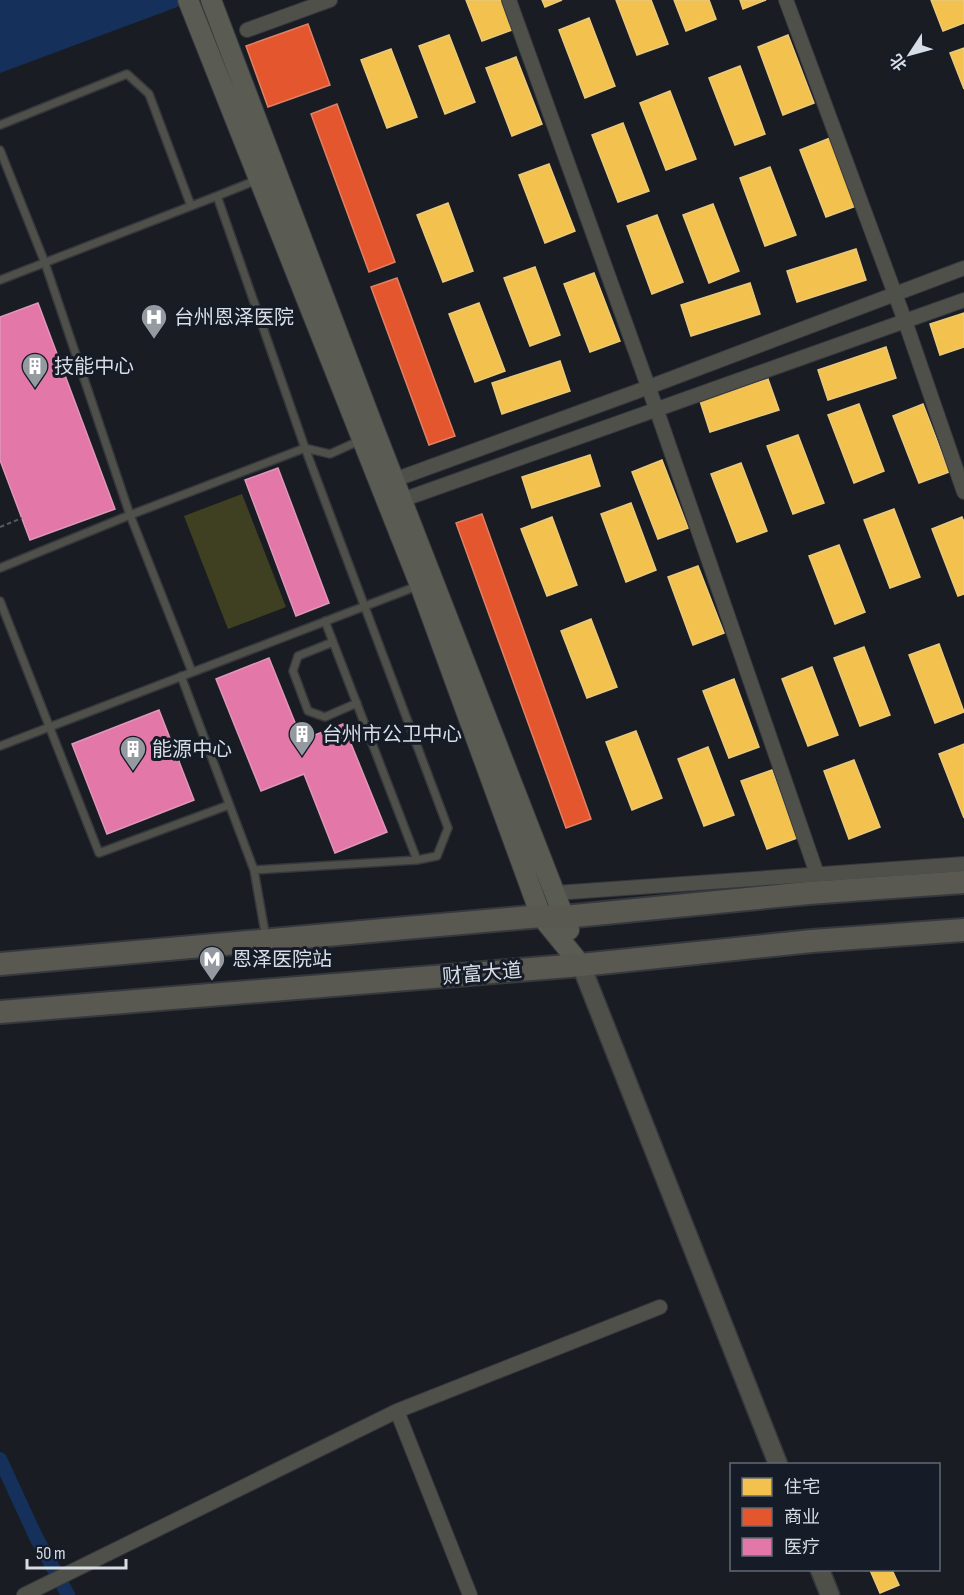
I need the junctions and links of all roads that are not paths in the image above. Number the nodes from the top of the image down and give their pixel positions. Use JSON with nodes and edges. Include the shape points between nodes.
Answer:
{"nodes":[{"id":1,"x":188,"y":0,"type":"edge"},
{"id":2,"x":211,"y":0,"type":"edge"},
{"id":3,"x":330,"y":0,"type":"edge"},
{"id":4,"x":509,"y":0,"type":"edge"},
{"id":5,"x":786,"y":0,"type":"edge"},
{"id":6,"x":247,"y":30,"type":"dead end"},
{"id":7,"x":0,"y":125,"type":"edge"},
{"id":8,"x":0,"y":150,"type":"edge"},
{"id":9,"x":277,"y":172,"type":"junction"},
{"id":10,"x":258,"y":180,"type":"junction"},
{"id":11,"x":217,"y":196,"type":"junction"},
{"id":12,"x":191,"y":206,"type":"junction"},
{"id":13,"x":45,"y":263,"type":"junction"},
{"id":14,"x":964,"y":268,"type":"edge"},
{"id":15,"x":0,"y":280,"type":"edge"},
{"id":16,"x":895,"y":295,"type":"junction"},
{"id":17,"x":964,"y":300,"type":"edge"},
{"id":18,"x":905,"y":321,"type":"junction"},
{"id":19,"x":649,"y":387,"type":"junction"},
{"id":20,"x":657,"y":411,"type":"junction"},
{"id":21,"x":369,"y":437,"type":"junction"},
{"id":22,"x":305,"y":448,"type":"junction"},
{"id":23,"x":394,"y":480,"type":"junction"},
{"id":24,"x":964,"y":492,"type":"edge"},
{"id":25,"x":402,"y":500,"type":"junction"},
{"id":26,"x":130,"y":515,"type":"junction"},
{"id":27,"x":0,"y":568,"type":"edge"},
{"id":28,"x":427,"y":583,"type":"junction"},
{"id":29,"x":0,"y":601,"type":"edge"},
{"id":30,"x":364,"y":605,"type":"junction"},
{"id":31,"x":325,"y":621,"type":"junction"},
{"id":32,"x":333,"y":642,"type":"junction"},
{"id":33,"x":192,"y":672,"type":"junction"},
{"id":34,"x":181,"y":676,"type":"junction"},
{"id":35,"x":357,"y":703,"type":"junction"},
{"id":36,"x":49,"y":727,"type":"junction"},
{"id":37,"x":0,"y":746,"type":"edge"},
{"id":38,"x":229,"y":805,"type":"junction"},
{"id":39,"x":417,"y":860,"type":"junction"},
{"id":40,"x":964,"y":864,"type":"edge"},
{"id":41,"x":254,"y":870,"type":"junction"},
{"id":42,"x":818,"y":874,"type":"junction"},
{"id":43,"x":964,"y":882,"type":"edge"},
{"id":44,"x":555,"y":893,"type":"junction"},
{"id":45,"x":553,"y":916,"type":"junction"},
{"id":46,"x":964,"y":930,"type":"edge"},
{"id":47,"x":266,"y":940,"type":"junction"},
{"id":48,"x":0,"y":964,"type":"edge"},
{"id":49,"x":581,"y":964,"type":"junction"},
{"id":50,"x":0,"y":1012,"type":"edge"},
{"id":51,"x":660,"y":1307,"type":"dead end"},
{"id":52,"x":397,"y":1411,"type":"junction"},
{"id":53,"x":778,"y":1463,"type":"edge"},
{"id":54,"x":821,"y":1571,"type":"edge"},
{"id":55,"x":24,"y":1595,"type":"edge"},
{"id":56,"x":470,"y":1595,"type":"edge"},
{"id":57,"x":830,"y":1595,"type":"edge"}],
"edges":[{"from":1,"to":10,"type":"main road"},
{"from":2,"to":9,"type":"main road"},
{"from":3,"to":6,"type":"street"},
{"from":4,"to":19,"type":"street"},
{"from":5,"to":16,"type":"street"},
{"from":7,"to":12,"type":"lane","via":[[127,74],[149,94]]},
{"from":8,"to":13,"type":"lane"},
{"from":9,"to":10,"type":"lane"},
{"from":9,"to":21,"type":"main road"},
{"from":10,"to":11,"type":"lane"},
{"from":10,"to":21,"type":"main road"},
{"from":11,"to":12,"type":"lane"},
{"from":11,"to":22,"type":"lane"},
{"from":12,"to":13,"type":"lane"},
{"from":13,"to":15,"type":"lane"},
{"from":13,"to":26,"type":"lane"},
{"from":14,"to":16,"type":"street"},
{"from":16,"to":18,"type":"street"},
{"from":16,"to":19,"type":"street"},
{"from":17,"to":18,"type":"street"},
{"from":18,"to":20,"type":"street"},
{"from":18,"to":24,"type":"street"},
{"from":19,"to":20,"type":"street"},
{"from":19,"to":23,"type":"street"},
{"from":20,"to":25,"type":"street"},
{"from":20,"to":42,"type":"street"},
{"from":21,"to":22,"type":"lane","via":[[330,454]]},
{"from":21,"to":23,"type":"main road"},
{"from":21,"to":28,"type":"main road"},
{"from":22,"to":26,"type":"lane"},
{"from":22,"to":30,"type":"lane"},
{"from":23,"to":25,"type":"main road"},
{"from":25,"to":28,"type":"main road"},
{"from":26,"to":27,"type":"lane"},
{"from":26,"to":33,"type":"lane"},
{"from":28,"to":30,"type":"lane"},
{"from":28,"to":44,"type":"main road"},
{"from":28,"to":45,"type":"main road"},
{"from":29,"to":36,"type":"lane"},
{"from":30,"to":31,"type":"lane"},
{"from":30,"to":39,"type":"lane","via":[[448,828],[437,856]]},
{"from":31,"to":32,"type":"lane"},
{"from":31,"to":33,"type":"lane"},
{"from":32,"to":35,"type":"lane"},
{"from":32,"to":35,"type":"lane","via":[[298,656],[293,671],[308,711],[325,717]]},
{"from":33,"to":34,"type":"lane"},
{"from":34,"to":36,"type":"lane"},
{"from":34,"to":38,"type":"lane"},
{"from":35,"to":39,"type":"lane"},
{"from":36,"to":37,"type":"lane"},
{"from":36,"to":38,"type":"lane","via":[[99,853]]},
{"from":38,"to":41,"type":"lane"},
{"from":39,"to":41,"type":"lane"},
{"from":40,"to":42,"type":"street"},
{"from":41,"to":47,"type":"lane"},
{"from":42,"to":44,"type":"street"},
{"from":43,"to":45,"type":"main road"},
{"from":44,"to":45,"type":"main road"},
{"from":45,"to":47,"type":"main road"},
{"from":45,"to":49,"type":"main road"},
{"from":46,"to":49,"type":"main road","name":"财富大道"},
{"from":47,"to":48,"type":"main road"},
{"from":49,"to":50,"type":"main road","name":"财富大道"},
{"from":49,"to":53,"type":"street"},
{"from":51,"to":52,"type":"street"},
{"from":52,"to":55,"type":"street"},
{"from":52,"to":56,"type":"street"},
{"from":54,"to":57,"type":"street"}]}
